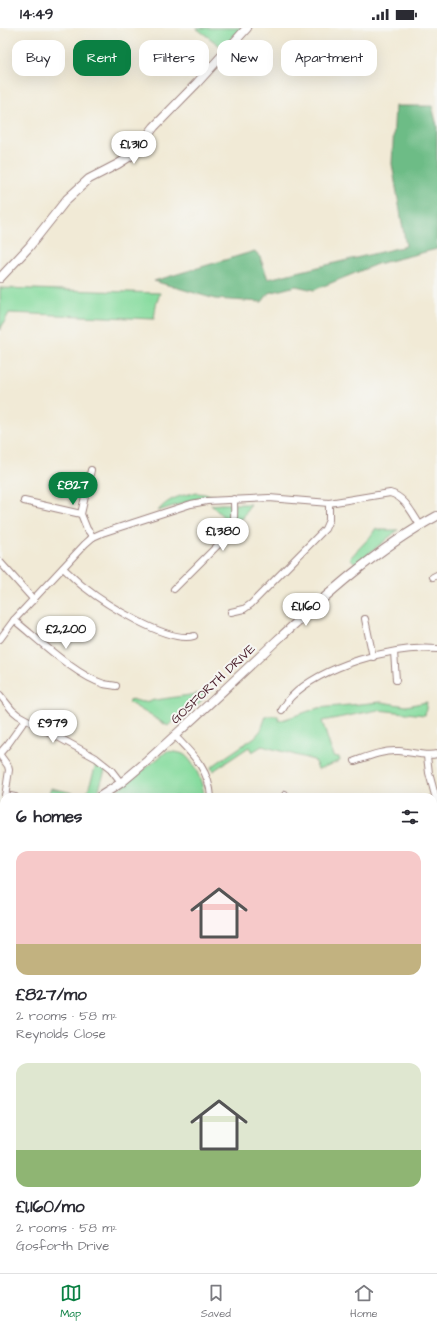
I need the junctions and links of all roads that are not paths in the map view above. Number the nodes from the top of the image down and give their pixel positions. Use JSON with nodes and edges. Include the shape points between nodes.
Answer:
{"nodes":[{"id":1,"x":247,"y":28,"type":"edge"},
{"id":2,"x":0,"y":278,"type":"edge"},
{"id":3,"x":91,"y":470,"type":"dead end"},
{"id":4,"x":234,"y":499,"type":"junction"},
{"id":5,"x":24,"y":501,"type":"dead end"},
{"id":6,"x":329,"y":503,"type":"junction"},
{"id":7,"x":81,"y":514,"type":"junction"},
{"id":8,"x":437,"y":516,"type":"edge"},
{"id":9,"x":420,"y":525,"type":"junction"},
{"id":10,"x":93,"y":537,"type":"junction"},
{"id":11,"x":0,"y":562,"type":"edge"},
{"id":12,"x":63,"y":568,"type":"junction"},
{"id":13,"x":174,"y":589,"type":"dead end"},
{"id":14,"x":34,"y":600,"type":"junction"},
{"id":15,"x":231,"y":612,"type":"dead end"},
{"id":16,"x":365,"y":618,"type":"dead end"},
{"id":17,"x":14,"y":620,"type":"junction"},
{"id":18,"x":194,"y":636,"type":"dead end"},
{"id":19,"x":0,"y":639,"type":"edge"},
{"id":20,"x":437,"y":649,"type":"edge"},
{"id":21,"x":394,"y":652,"type":"junction"},
{"id":22,"x":373,"y":657,"type":"junction"},
{"id":23,"x":396,"y":680,"type":"dead end"},
{"id":24,"x":116,"y":686,"type":"dead end"},
{"id":25,"x":0,"y":695,"type":"edge"},
{"id":26,"x":282,"y":710,"type":"dead end"},
{"id":27,"x":26,"y":720,"type":"junction"},
{"id":28,"x":175,"y":736,"type":"junction"},
{"id":29,"x":0,"y":754,"type":"edge"},
{"id":30,"x":437,"y":754,"type":"edge"},
{"id":31,"x":426,"y":756,"type":"junction"},
{"id":32,"x":356,"y":761,"type":"dead end"},
{"id":33,"x":121,"y":782,"type":"junction"},
{"id":34,"x":5,"y":793,"type":"edge"},
{"id":35,"x":105,"y":793,"type":"edge"},
{"id":36,"x":210,"y":793,"type":"edge"},
{"id":37,"x":434,"y":793,"type":"edge"}],
"edges":[{"from":1,"to":2,"type":"street","via":[[128,157],[89,179],[71,195]]},
{"from":3,"to":7,"type":"street"},
{"from":4,"to":6,"type":"street","via":[[269,498]]},
{"from":4,"to":10,"type":"street","via":[[191,504]]},
{"from":4,"to":13,"type":"street","via":[[235,520],[230,534]]},
{"from":5,"to":7,"type":"street"},
{"from":6,"to":9,"type":"street","via":[[390,493],[401,499]]},
{"from":6,"to":15,"type":"street","via":[[329,520],[325,529],[251,604],[244,609]]},
{"from":7,"to":10,"type":"street"},
{"from":8,"to":9,"type":"street","name":"GOSFORTH DRIVE"},
{"from":9,"to":28,"type":"street","name":"GOSFORTH DRIVE","via":[[351,574]]},
{"from":10,"to":12,"type":"street"},
{"from":11,"to":14,"type":"street"},
{"from":12,"to":14,"type":"street"},
{"from":12,"to":18,"type":"street","via":[[101,600],[148,626],[184,638]]},
{"from":14,"to":17,"type":"street"},
{"from":16,"to":22,"type":"street"},
{"from":17,"to":19,"type":"street"},
{"from":17,"to":24,"type":"street","via":[[79,671],[104,684]]},
{"from":20,"to":21,"type":"street"},
{"from":21,"to":22,"type":"street"},
{"from":21,"to":23,"type":"street"},
{"from":22,"to":26,"type":"street","via":[[335,668],[316,677],[290,698]]},
{"from":25,"to":27,"type":"street","via":[[12,710]]},
{"from":27,"to":29,"type":"street"},
{"from":27,"to":33,"type":"street","via":[[96,758]]},
{"from":28,"to":33,"type":"street","name":"GOSFORTH DRIVE"},
{"from":28,"to":36,"type":"street","via":[[197,760],[209,782]]},
{"from":29,"to":34,"type":"street","via":[[9,770]]},
{"from":30,"to":31,"type":"street"},
{"from":31,"to":32,"type":"street","via":[[390,751]]},
{"from":31,"to":37,"type":"street"},
{"from":33,"to":35,"type":"street","name":"GOSFORTH DRIVE"}]}
